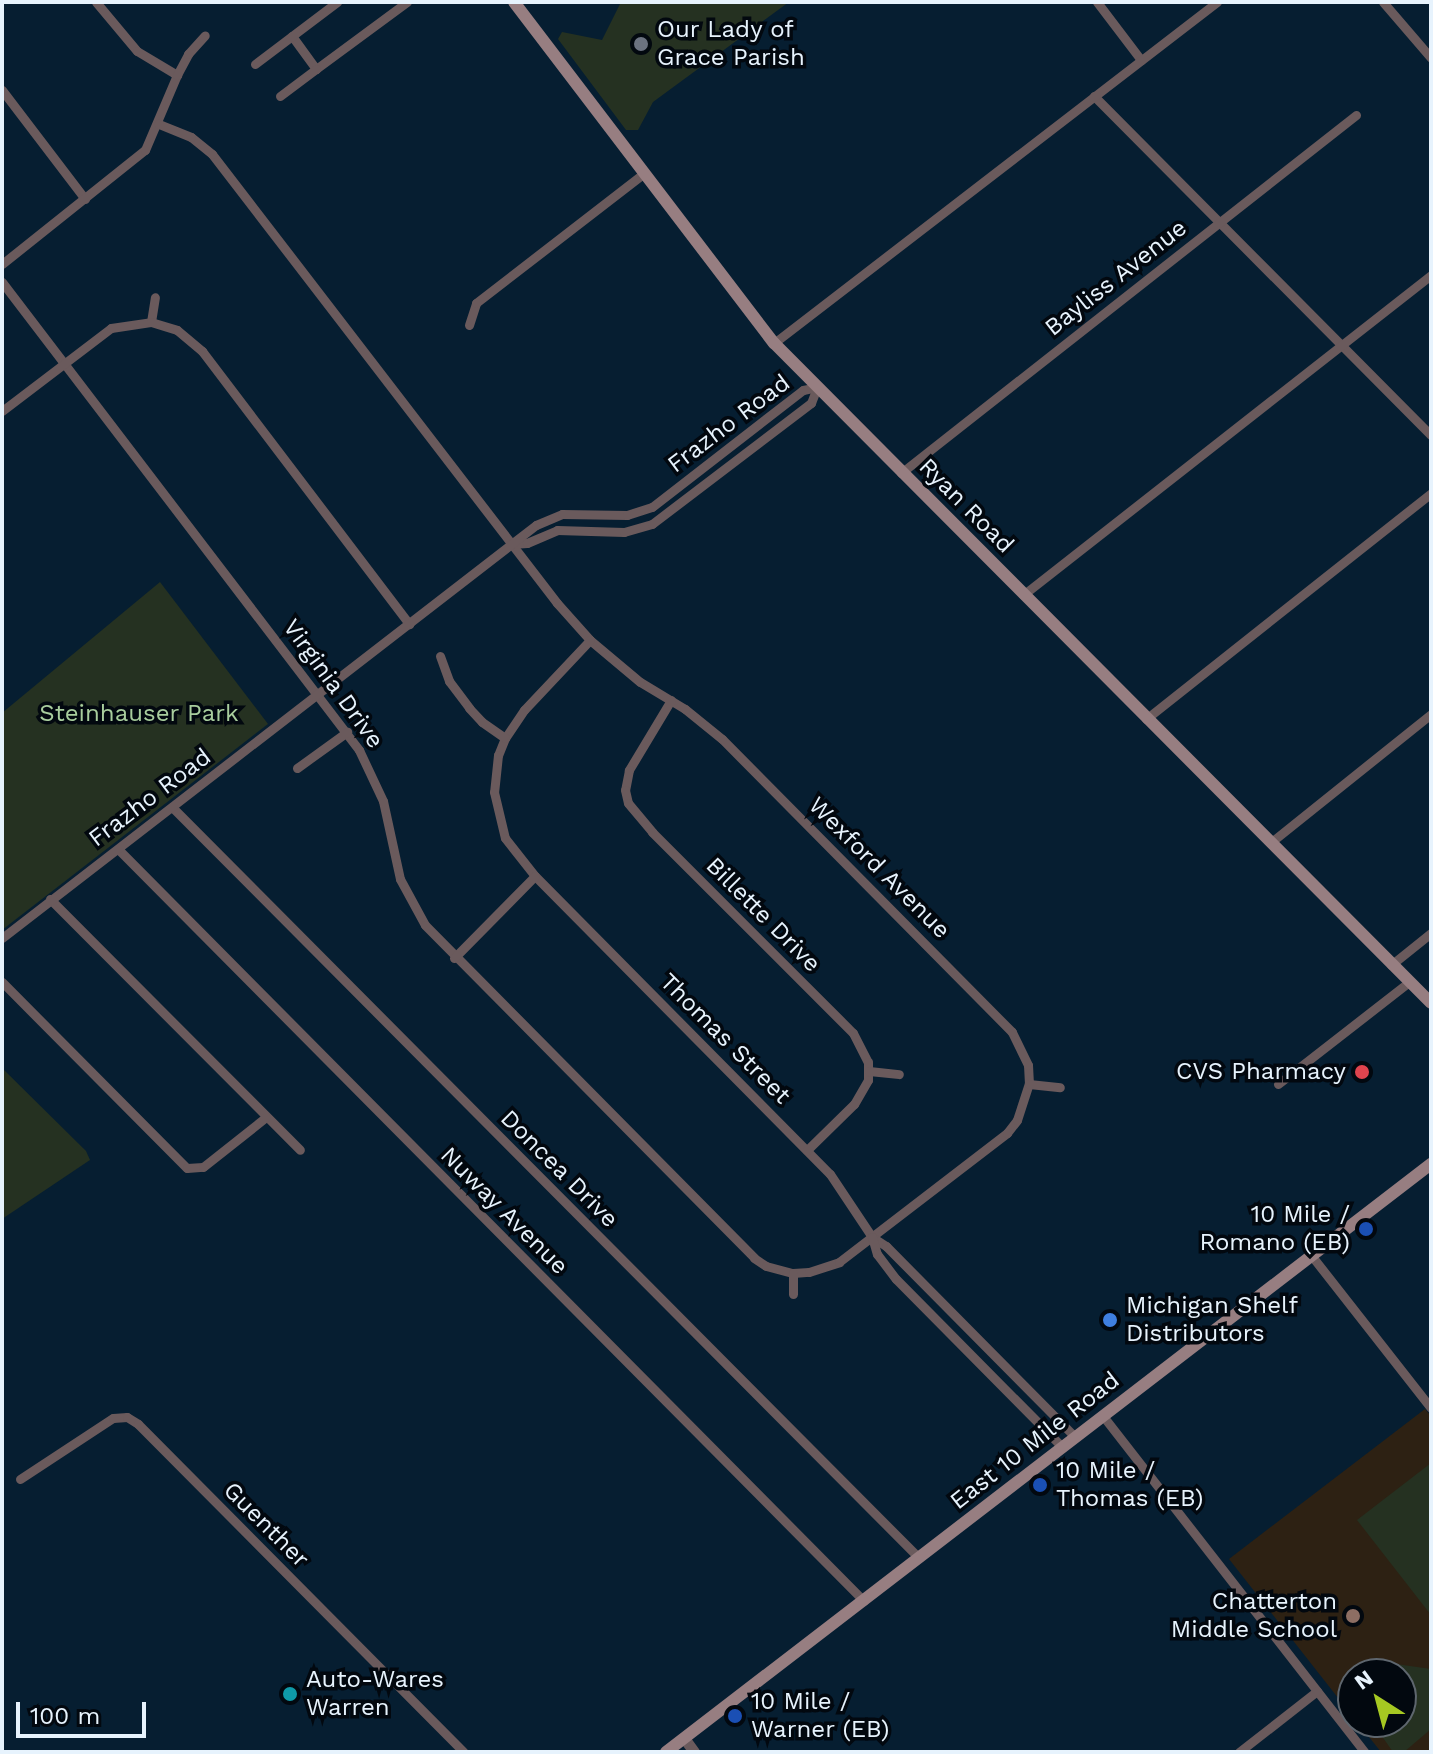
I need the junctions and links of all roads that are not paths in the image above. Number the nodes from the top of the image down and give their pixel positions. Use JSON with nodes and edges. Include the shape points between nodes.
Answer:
{"nodes":[{"id":1,"x":96,"y":2,"type":"edge"},
{"id":2,"x":337,"y":2,"type":"edge"},
{"id":3,"x":407,"y":2,"type":"edge"},
{"id":4,"x":514,"y":2,"type":"edge"},
{"id":5,"x":1097,"y":2,"type":"edge"},
{"id":6,"x":1217,"y":2,"type":"edge"},
{"id":7,"x":1383,"y":2,"type":"edge"},
{"id":8,"x":205,"y":35,"type":"dead end"},
{"id":9,"x":292,"y":36,"type":"junction"},
{"id":10,"x":1431,"y":58,"type":"edge"},
{"id":11,"x":1141,"y":60,"type":"junction"},
{"id":12,"x":255,"y":64,"type":"dead end"},
{"id":13,"x":316,"y":69,"type":"junction"},
{"id":14,"x":177,"y":75,"type":"junction"},
{"id":15,"x":2,"y":90,"type":"edge"},
{"id":16,"x":280,"y":96,"type":"dead end"},
{"id":17,"x":1094,"y":96,"type":"junction"},
{"id":18,"x":1356,"y":115,"type":"dead end"},
{"id":19,"x":159,"y":124,"type":"junction"},
{"id":20,"x":644,"y":173,"type":"junction"},
{"id":21,"x":85,"y":199,"type":"junction"},
{"id":22,"x":1218,"y":223,"type":"junction"},
{"id":23,"x":2,"y":264,"type":"edge"},
{"id":24,"x":1431,"y":275,"type":"edge"},
{"id":25,"x":2,"y":282,"type":"edge"},
{"id":26,"x":155,"y":297,"type":"dead end"},
{"id":27,"x":151,"y":322,"type":"junction"},
{"id":28,"x":469,"y":325,"type":"dead end"},
{"id":29,"x":774,"y":343,"type":"junction"},
{"id":30,"x":1342,"y":345,"type":"junction"},
{"id":31,"x":64,"y":362,"type":"junction"},
{"id":32,"x":817,"y":387,"type":"junction"},
{"id":33,"x":2,"y":411,"type":"edge"},
{"id":34,"x":1431,"y":435,"type":"edge"},
{"id":35,"x":901,"y":473,"type":"junction"},
{"id":36,"x":1431,"y":493,"type":"edge"},
{"id":37,"x":512,"y":544,"type":"junction"},
{"id":38,"x":1023,"y":595,"type":"junction"},
{"id":39,"x":409,"y":624,"type":"junction"},
{"id":40,"x":590,"y":640,"type":"junction"},
{"id":41,"x":440,"y":656,"type":"dead end"},
{"id":42,"x":319,"y":696,"type":"junction"},
{"id":43,"x":671,"y":700,"type":"junction"},
{"id":44,"x":1431,"y":714,"type":"edge"},
{"id":45,"x":1146,"y":719,"type":"junction"},
{"id":46,"x":347,"y":732,"type":"junction"},
{"id":47,"x":505,"y":738,"type":"junction"},
{"id":48,"x":297,"y":768,"type":"dead end"},
{"id":49,"x":172,"y":807,"type":"junction"},
{"id":50,"x":1270,"y":843,"type":"junction"},
{"id":51,"x":118,"y":849,"type":"junction"},
{"id":52,"x":535,"y":876,"type":"junction"},
{"id":53,"x":50,"y":899,"type":"junction"},
{"id":54,"x":1431,"y":933,"type":"edge"},
{"id":55,"x":2,"y":938,"type":"edge"},
{"id":56,"x":454,"y":958,"type":"junction"},
{"id":57,"x":1391,"y":965,"type":"junction"},
{"id":58,"x":2,"y":982,"type":"edge"},
{"id":59,"x":1409,"y":982,"type":"junction"},
{"id":60,"x":1431,"y":1003,"type":"edge"},
{"id":61,"x":869,"y":1071,"type":"junction"},
{"id":62,"x":899,"y":1074,"type":"dead end"},
{"id":63,"x":1029,"y":1084,"type":"junction"},
{"id":64,"x":1278,"y":1084,"type":"dead end"},
{"id":65,"x":1060,"y":1087,"type":"dead end"},
{"id":66,"x":266,"y":1117,"type":"junction"},
{"id":67,"x":300,"y":1150,"type":"dead end"},
{"id":68,"x":807,"y":1150,"type":"junction"},
{"id":69,"x":1431,"y":1164,"type":"edge"},
{"id":70,"x":872,"y":1237,"type":"junction"},
{"id":71,"x":1311,"y":1255,"type":"junction"},
{"id":72,"x":793,"y":1273,"type":"junction"},
{"id":73,"x":793,"y":1294,"type":"dead end"},
{"id":74,"x":962,"y":1323,"type":"junction"},
{"id":75,"x":950,"y":1333,"type":"junction"},
{"id":76,"x":996,"y":1357,"type":"junction"},
{"id":77,"x":985,"y":1369,"type":"junction"},
{"id":78,"x":1431,"y":1408,"type":"edge"},
{"id":79,"x":1103,"y":1416,"type":"junction"},
{"id":80,"x":1075,"y":1437,"type":"junction"},
{"id":81,"x":1062,"y":1447,"type":"junction"},
{"id":82,"x":20,"y":1479,"type":"dead end"},
{"id":83,"x":919,"y":1558,"type":"junction"},
{"id":84,"x":864,"y":1601,"type":"junction"},
{"id":85,"x":1317,"y":1691,"type":"junction"},
{"id":86,"x":684,"y":1738,"type":"junction"},
{"id":87,"x":464,"y":1752,"type":"edge"},
{"id":88,"x":666,"y":1752,"type":"edge"},
{"id":89,"x":694,"y":1752,"type":"edge"},
{"id":90,"x":1239,"y":1752,"type":"edge"},
{"id":91,"x":1365,"y":1752,"type":"edge"}],
"edges":[{"from":1,"to":14,"type":"street","via":[[137,51]]},
{"from":2,"to":9,"type":"street"},
{"from":3,"to":13,"type":"street"},
{"from":4,"to":20,"type":"main road","name":"Ryan Road"},
{"from":5,"to":11,"type":"street"},
{"from":6,"to":11,"type":"street","name":"Frazho Road"},
{"from":7,"to":10,"type":"street"},
{"from":8,"to":14,"type":"street"},
{"from":9,"to":12,"type":"street"},
{"from":9,"to":13,"type":"street"},
{"from":11,"to":17,"type":"street","name":"Frazho Road"},
{"from":13,"to":16,"type":"street"},
{"from":14,"to":19,"type":"street"},
{"from":15,"to":21,"type":"street"},
{"from":17,"to":22,"type":"street"},
{"from":17,"to":29,"type":"street","name":"Frazho Road"},
{"from":18,"to":22,"type":"street","name":"Bayliss Avenue"},
{"from":19,"to":21,"type":"street","via":[[145,150]]},
{"from":19,"to":37,"type":"street","name":"Wexford Avenue","via":[[191,137],[212,154]]},
{"from":20,"to":28,"type":"street","via":[[476,303]]},
{"from":20,"to":29,"type":"main road","name":"Ryan Road"},
{"from":21,"to":23,"type":"street"},
{"from":22,"to":30,"type":"street"},
{"from":22,"to":35,"type":"street","name":"Bayliss Avenue"},
{"from":24,"to":30,"type":"street"},
{"from":25,"to":31,"type":"street","name":"Virginia Drive"},
{"from":26,"to":27,"type":"street"},
{"from":27,"to":31,"type":"street","via":[[111,328]]},
{"from":27,"to":39,"type":"street","via":[[177,330],[202,351]]},
{"from":29,"to":32,"type":"main road","name":"Ryan Road"},
{"from":30,"to":34,"type":"street"},
{"from":30,"to":38,"type":"street"},
{"from":31,"to":33,"type":"street"},
{"from":31,"to":42,"type":"street","name":"Virginia Drive"},
{"from":32,"to":35,"type":"main road","name":"Ryan Road"},
{"from":32,"to":37,"type":"street","name":"Frazho Road","via":[[803,390],[652,507],[627,515],[553,516]]},
{"from":32,"to":37,"type":"street","name":"Frazho Road","via":[[811,403],[652,524],[624,532],[557,530]]},
{"from":35,"to":38,"type":"main road","name":"Ryan Road"},
{"from":36,"to":45,"type":"street"},
{"from":37,"to":39,"type":"street","name":"Frazho Road"},
{"from":37,"to":40,"type":"street","name":"Wexford Avenue"},
{"from":38,"to":45,"type":"main road","name":"Ryan Road"},
{"from":39,"to":42,"type":"street","name":"Frazho Road"},
{"from":40,"to":43,"type":"street","name":"Wexford Avenue"},
{"from":40,"to":47,"type":"street","name":"Thomas Street"},
{"from":41,"to":47,"type":"street","via":[[449,681],[469,708]]},
{"from":42,"to":46,"type":"street","name":"Virginia Drive"},
{"from":42,"to":49,"type":"street","name":"Frazho Road"},
{"from":43,"to":61,"type":"street","name":"Billette Drive","via":[[629,770],[628,803],[853,1033]]},
{"from":43,"to":63,"type":"street","name":"Wexford Avenue","via":[[722,739],[994,1012],[1022,1047]]},
{"from":44,"to":50,"type":"street"},
{"from":45,"to":50,"type":"main road","name":"Ryan Road"},
{"from":46,"to":48,"type":"street"},
{"from":46,"to":56,"type":"street","name":"Virginia Drive","via":[[376,782],[395,862],[414,910]]},
{"from":47,"to":52,"type":"street","name":"Thomas Street","via":[[495,772],[495,805],[505,838]]},
{"from":49,"to":51,"type":"street","name":"Frazho Road"},
{"from":49,"to":83,"type":"street","name":"Doncea Drive"},
{"from":50,"to":57,"type":"main road","name":"Ryan Road"},
{"from":51,"to":53,"type":"street","name":"Frazho Road"},
{"from":51,"to":84,"type":"street","name":"Nuway Avenue"},
{"from":52,"to":56,"type":"street"},
{"from":52,"to":68,"type":"street","name":"Thomas Street"},
{"from":53,"to":55,"type":"street","name":"Frazho Road"},
{"from":53,"to":66,"type":"street"},
{"from":54,"to":57,"type":"street"},
{"from":56,"to":72,"type":"street","name":"Virginia Drive","via":[[746,1251],[766,1266]]},
{"from":57,"to":59,"type":"main road","name":"Ryan Road"},
{"from":58,"to":66,"type":"street","via":[[187,1168],[203,1167]]},
{"from":59,"to":60,"type":"main road","name":"Ryan Road"},
{"from":59,"to":64,"type":"street"},
{"from":61,"to":62,"type":"street"},
{"from":61,"to":68,"type":"street","via":[[854,1104]]},
{"from":63,"to":65,"type":"street"},
{"from":63,"to":70,"type":"street","via":[[1007,1133]]},
{"from":66,"to":67,"type":"street"},
{"from":68,"to":70,"type":"street","name":"Thomas Street","via":[[845,1194]]},
{"from":69,"to":71,"type":"main road","name":"East 10 Mile Road"},
{"from":70,"to":72,"type":"street","via":[[839,1262]]},
{"from":70,"to":74,"type":"street","name":"Thomas Street"},
{"from":70,"to":75,"type":"street","via":[[877,1254],[896,1279]]},
{"from":71,"to":78,"type":"street"},
{"from":71,"to":79,"type":"main road","name":"East 10 Mile Road"},
{"from":72,"to":73,"type":"street"},
{"from":74,"to":75,"type":"street"},
{"from":74,"to":76,"type":"street","name":"Thomas Street"},
{"from":75,"to":77,"type":"street"},
{"from":76,"to":77,"type":"street"},
{"from":76,"to":80,"type":"street","name":"Thomas Street"},
{"from":77,"to":81,"type":"street"},
{"from":79,"to":80,"type":"main road","name":"East 10 Mile Road"},
{"from":79,"to":85,"type":"street"},
{"from":80,"to":81,"type":"main road","name":"East 10 Mile Road"},
{"from":81,"to":83,"type":"main road","name":"East 10 Mile Road"},
{"from":82,"to":87,"type":"street","name":"Guenther","via":[[113,1418],[127,1417]]},
{"from":83,"to":84,"type":"main road","name":"East 10 Mile Road"},
{"from":84,"to":86,"type":"main road","name":"East 10 Mile Road"},
{"from":85,"to":90,"type":"street"},
{"from":85,"to":91,"type":"street"},
{"from":86,"to":88,"type":"main road","name":"East 10 Mile Road"},
{"from":86,"to":89,"type":"street"}]}
